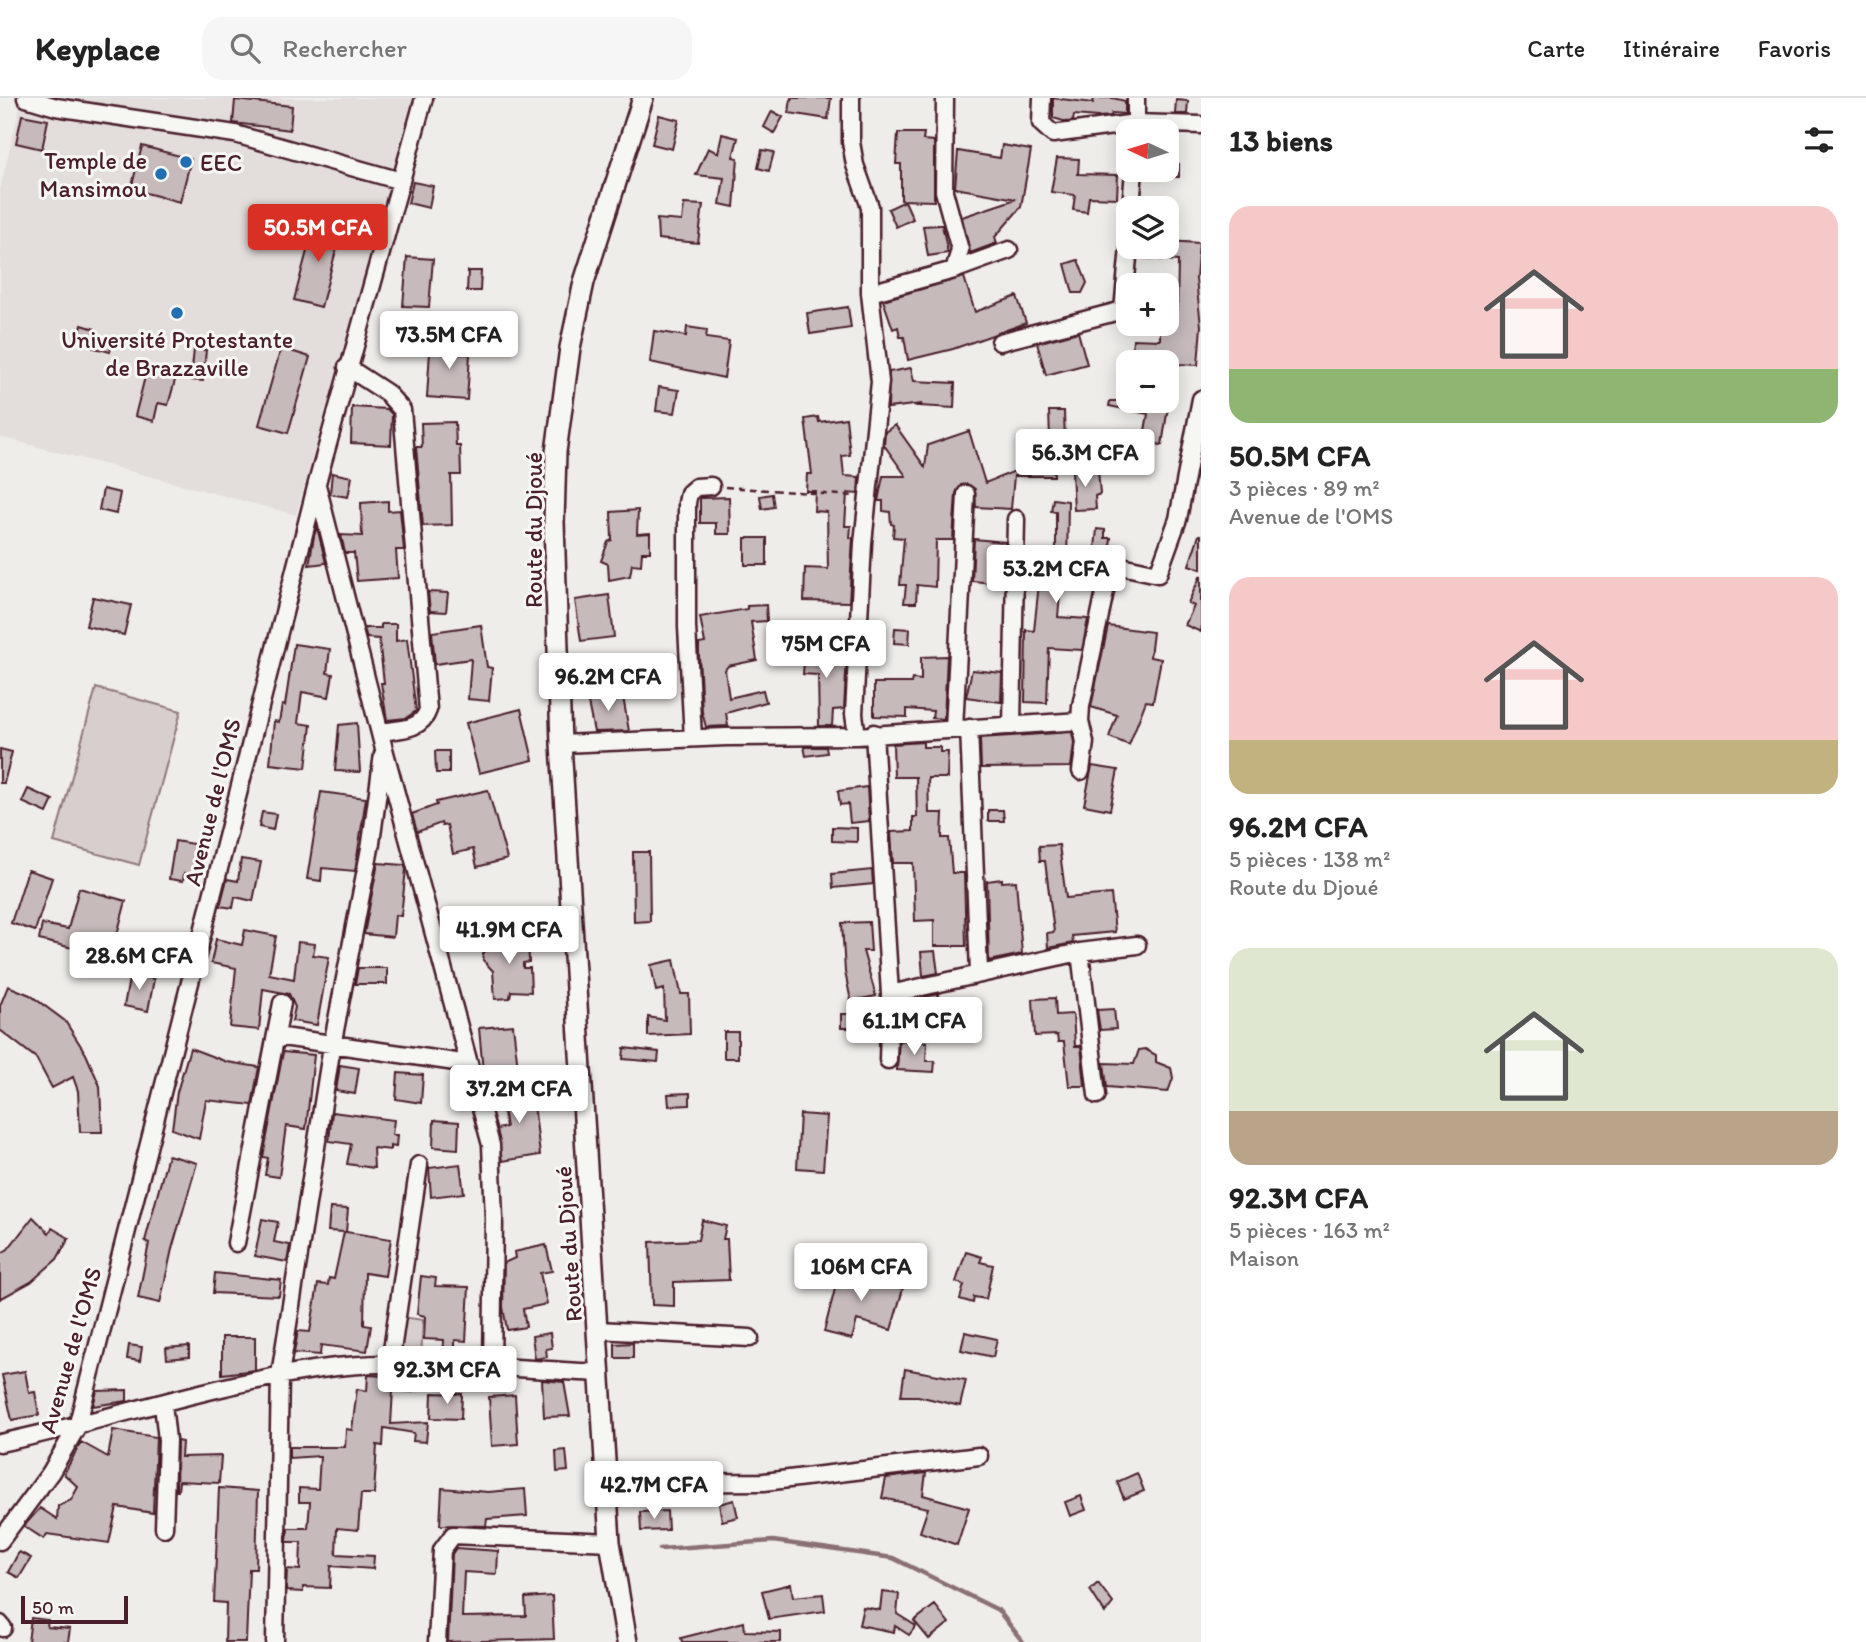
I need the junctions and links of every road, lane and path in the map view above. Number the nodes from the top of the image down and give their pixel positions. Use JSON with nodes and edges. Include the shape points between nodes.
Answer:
{"nodes":[{"id":1,"x":26,"y":98,"type":"edge"},
{"id":2,"x":424,"y":98,"type":"edge"},
{"id":3,"x":643,"y":98,"type":"edge"},
{"id":4,"x":851,"y":98,"type":"edge"},
{"id":5,"x":945,"y":98,"type":"edge"},
{"id":6,"x":1041,"y":98,"type":"edge"},
{"id":7,"x":1136,"y":98,"type":"edge"},
{"id":8,"x":1136,"y":119,"type":"edge"},
{"id":9,"x":1201,"y":125,"type":"edge"},
{"id":10,"x":1180,"y":126,"type":"edge"},
{"id":11,"x":1116,"y":129,"type":"edge"},
{"id":12,"x":401,"y":181,"type":"junction"},
{"id":13,"x":1009,"y":250,"type":"dead end"},
{"id":14,"x":1128,"y":259,"type":"edge"},
{"id":15,"x":954,"y":270,"type":"junction"},
{"id":16,"x":870,"y":293,"type":"junction"},
{"id":17,"x":1000,"y":342,"type":"dead end"},
{"id":18,"x":347,"y":367,"type":"junction"},
{"id":19,"x":1201,"y":399,"type":"edge"},
{"id":20,"x":317,"y":483,"type":"junction"},
{"id":21,"x":711,"y":486,"type":"joint"},
{"id":22,"x":966,"y":494,"type":"dead end"},
{"id":23,"x":869,"y":496,"type":"junction"},
{"id":24,"x":1016,"y":519,"type":"dead end"},
{"id":25,"x":1080,"y":721,"type":"junction"},
{"id":26,"x":1012,"y":726,"type":"junction"},
{"id":27,"x":961,"y":728,"type":"junction"},
{"id":28,"x":380,"y":732,"type":"junction"},
{"id":29,"x":874,"y":733,"type":"junction"},
{"id":30,"x":857,"y":736,"type":"junction"},
{"id":31,"x":693,"y":738,"type":"junction"},
{"id":32,"x":561,"y":744,"type":"junction"},
{"id":33,"x":384,"y":749,"type":"junction"},
{"id":34,"x":1081,"y":771,"type":"dead end"},
{"id":35,"x":1137,"y":945,"type":"dead end"},
{"id":36,"x":1080,"y":951,"type":"junction"},
{"id":37,"x":979,"y":972,"type":"junction"},
{"id":38,"x":890,"y":994,"type":"junction"},
{"id":39,"x":282,"y":1003,"type":"dead end"},
{"id":40,"x":276,"y":1036,"type":"junction"},
{"id":41,"x":332,"y":1046,"type":"junction"},
{"id":42,"x":888,"y":1060,"type":"dead end"},
{"id":43,"x":469,"y":1064,"type":"junction"},
{"id":44,"x":1097,"y":1095,"type":"dead end"},
{"id":45,"x":419,"y":1165,"type":"dead end"},
{"id":46,"x":236,"y":1243,"type":"dead end"},
{"id":47,"x":598,"y":1329,"type":"junction"},
{"id":48,"x":750,"y":1338,"type":"dead end"},
{"id":49,"x":390,"y":1364,"type":"junction"},
{"id":50,"x":492,"y":1368,"type":"junction"},
{"id":51,"x":600,"y":1373,"type":"junction"},
{"id":52,"x":280,"y":1375,"type":"junction"},
{"id":53,"x":163,"y":1404,"type":"junction"},
{"id":54,"x":77,"y":1427,"type":"junction"},
{"id":55,"x":0,"y":1443,"type":"edge"},
{"id":56,"x":979,"y":1456,"type":"dead end"},
{"id":57,"x":607,"y":1483,"type":"junction"},
{"id":58,"x":164,"y":1528,"type":"dead end"},
{"id":59,"x":0,"y":1541,"type":"edge"},
{"id":60,"x":610,"y":1542,"type":"junction"},
{"id":61,"x":275,"y":1642,"type":"edge"},
{"id":62,"x":437,"y":1642,"type":"edge"},
{"id":63,"x":627,"y":1642,"type":"edge"}],
"edges":[{"from":1,"to":12,"type":"street","via":[[56,107],[270,142]]},
{"from":2,"to":12,"type":"street","name":"Avenue de l'OMS"},
{"from":3,"to":32,"type":"main road","name":"Route du Djoué","via":[[584,282],[556,452]]},
{"from":4,"to":16,"type":"street","via":[[855,165],[870,207]]},
{"from":5,"to":15,"type":"street","via":[[944,191],[960,250]]},
{"from":6,"to":11,"type":"street","via":[[1041,123],[1053,134]]},
{"from":7,"to":8,"type":"street"},
{"from":9,"to":10,"type":"street"},
{"from":12,"to":18,"type":"street","name":"Avenue de l'OMS"},
{"from":13,"to":15,"type":"street"},
{"from":14,"to":17,"type":"street","via":[[1124,310]]},
{"from":15,"to":16,"type":"street"},
{"from":16,"to":23,"type":"street","via":[[880,382]]},
{"from":18,"to":20,"type":"street","name":"Avenue de l'OMS"},
{"from":18,"to":28,"type":"street","via":[[387,393],[402,410],[409,484],[428,710],[418,726]]},
{"from":19,"to":25,"type":"street","via":[[1178,519],[1158,574],[1110,567]]},
{"from":20,"to":28,"type":"street"},
{"from":20,"to":54,"type":"street","name":"Avenue de l'OMS"},
{"from":21,"to":23,"type":"path"},
{"from":21,"to":31,"type":"street","via":[[696,487],[687,503]]},
{"from":22,"to":27,"type":"street"},
{"from":23,"to":30,"type":"street","via":[[854,714]]},
{"from":24,"to":26,"type":"street"},
{"from":25,"to":26,"type":"street"},
{"from":25,"to":34,"type":"street","via":[[1085,742]]},
{"from":26,"to":27,"type":"street"},
{"from":27,"to":29,"type":"street"},
{"from":27,"to":37,"type":"street"},
{"from":28,"to":33,"type":"street"},
{"from":29,"to":30,"type":"street"},
{"from":29,"to":38,"type":"street"},
{"from":30,"to":31,"type":"street"},
{"from":31,"to":32,"type":"street"},
{"from":32,"to":47,"type":"main road","name":"Route du Djoué"},
{"from":33,"to":41,"type":"street"},
{"from":33,"to":43,"type":"street"},
{"from":35,"to":36,"type":"street"},
{"from":36,"to":37,"type":"street"},
{"from":36,"to":44,"type":"street"},
{"from":37,"to":38,"type":"street"},
{"from":38,"to":42,"type":"street"},
{"from":39,"to":40,"type":"street"},
{"from":40,"to":41,"type":"street"},
{"from":40,"to":46,"type":"street"},
{"from":41,"to":43,"type":"street"},
{"from":41,"to":52,"type":"street"},
{"from":43,"to":50,"type":"street","via":[[493,1158]]},
{"from":45,"to":49,"type":"street"},
{"from":47,"to":48,"type":"street"},
{"from":47,"to":51,"type":"main road","name":"Route du Djoué"},
{"from":49,"to":50,"type":"street"},
{"from":49,"to":52,"type":"street"},
{"from":50,"to":51,"type":"street"},
{"from":51,"to":57,"type":"main road","name":"Route du Djoué"},
{"from":52,"to":53,"type":"street"},
{"from":52,"to":61,"type":"street"},
{"from":53,"to":54,"type":"street"},
{"from":53,"to":58,"type":"street","via":[[167,1440]]},
{"from":54,"to":55,"type":"street"},
{"from":54,"to":59,"type":"street","name":"Avenue de l'OMS","via":[[51,1472]]},
{"from":56,"to":57,"type":"street","via":[[764,1482]]},
{"from":57,"to":60,"type":"main road","name":"Route du Djoué"},
{"from":60,"to":62,"type":"street","via":[[453,1535],[442,1550]]},
{"from":60,"to":63,"type":"main road","name":"Route du Djoué"}]}
